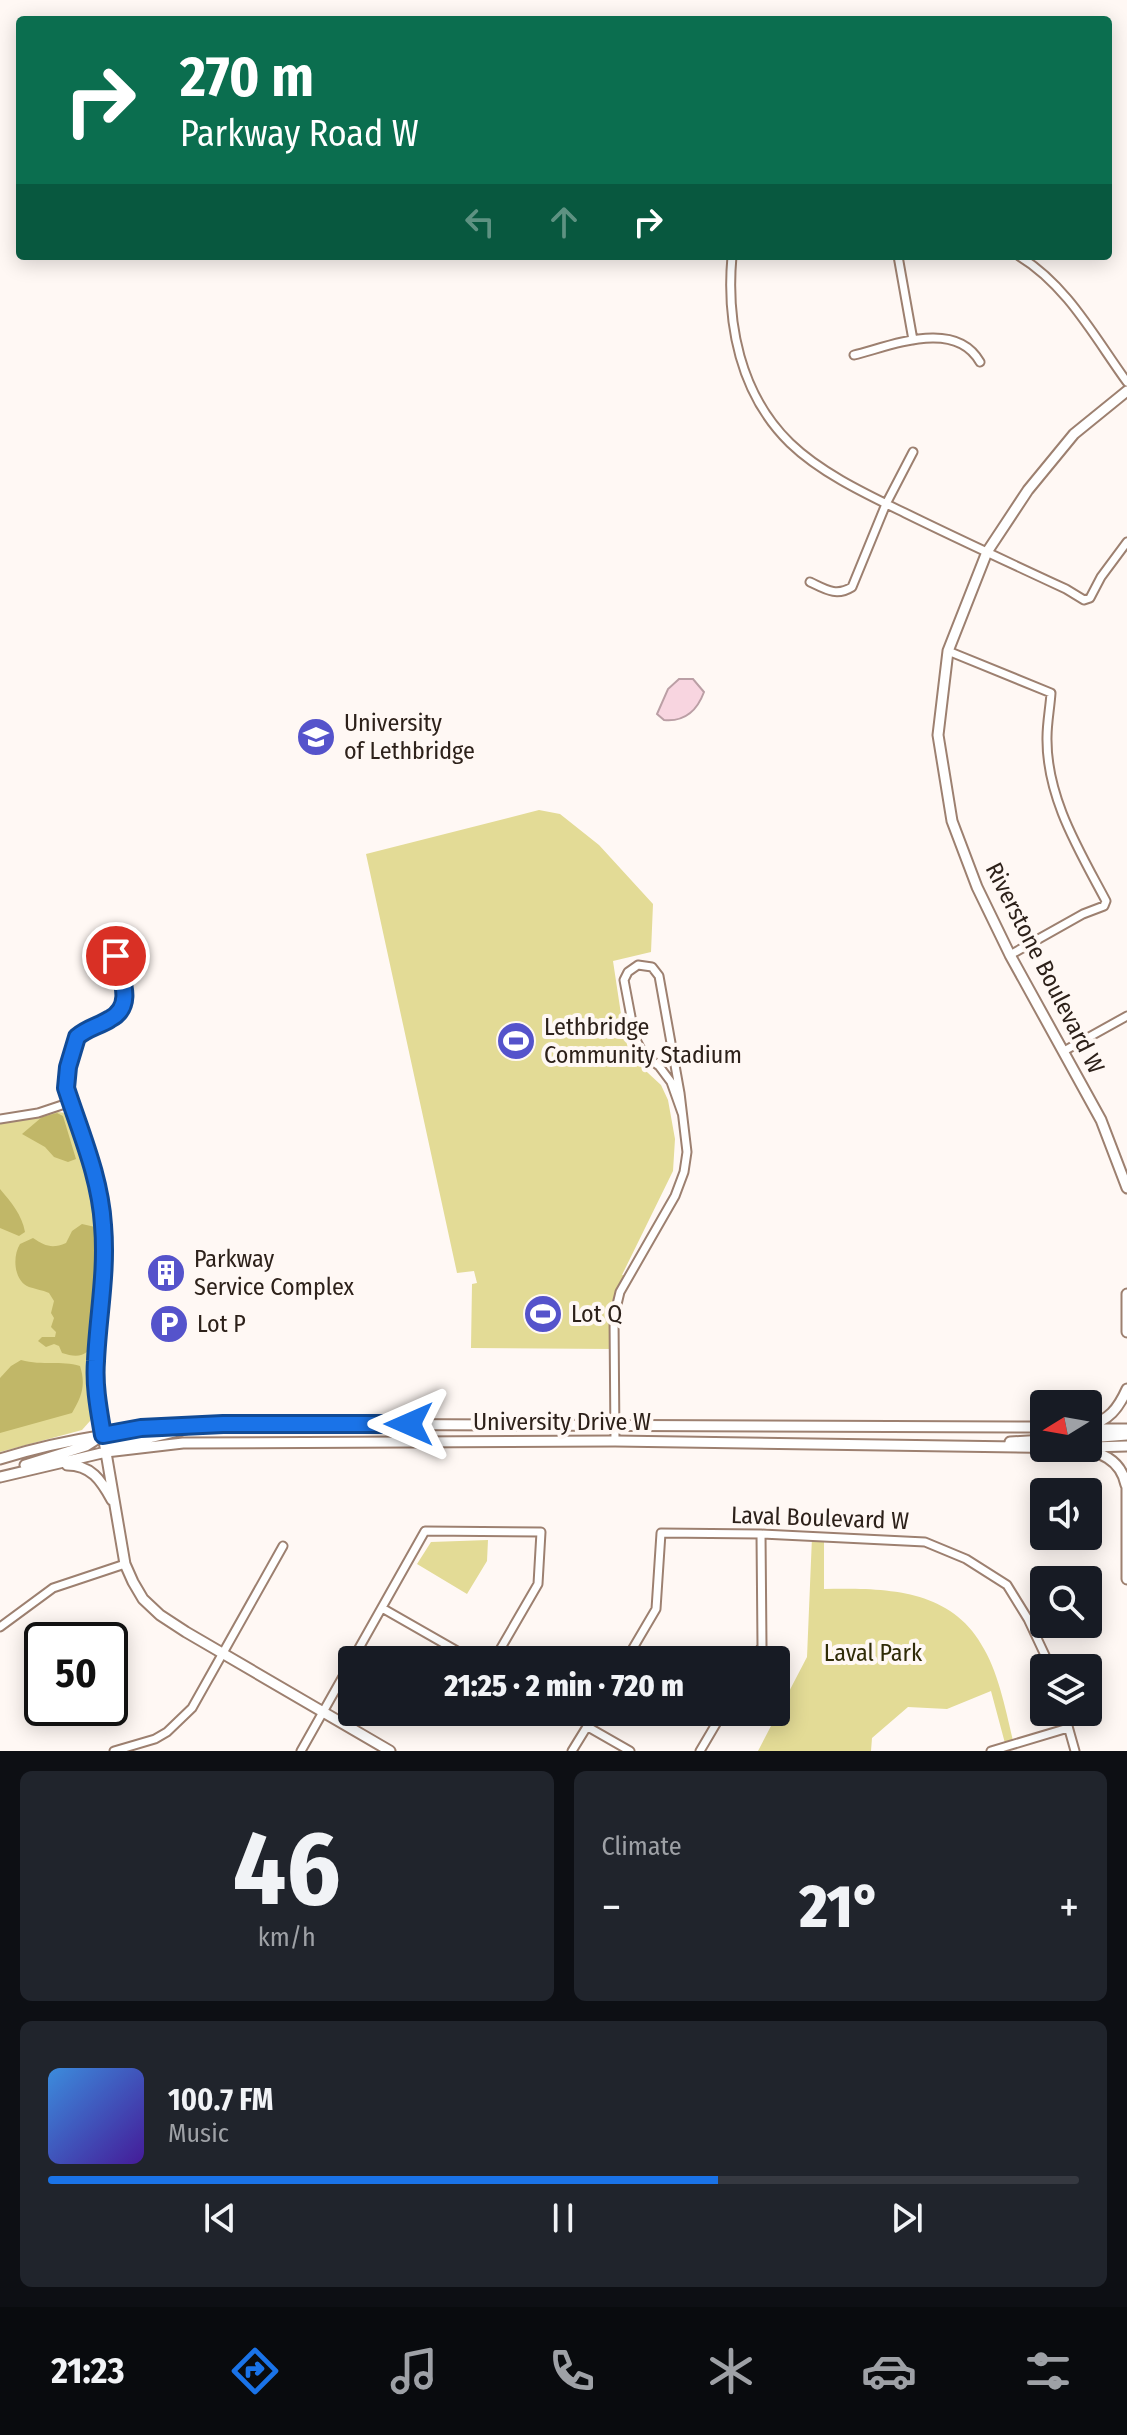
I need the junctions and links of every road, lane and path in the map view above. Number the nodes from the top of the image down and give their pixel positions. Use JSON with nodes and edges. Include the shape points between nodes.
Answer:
{"nodes":[{"id":1,"x":732,"y":260,"type":"edge"},
{"id":2,"x":899,"y":260,"type":"edge"},
{"id":3,"x":1025,"y":260,"type":"edge"},
{"id":4,"x":913,"y":340,"type":"junction"},
{"id":5,"x":854,"y":355,"type":"dead end"},
{"id":6,"x":980,"y":362,"type":"dead end"},
{"id":7,"x":1127,"y":382,"type":"edge"},
{"id":8,"x":1127,"y":391,"type":"edge"},
{"id":9,"x":913,"y":452,"type":"dead end"},
{"id":10,"x":886,"y":504,"type":"junction"},
{"id":11,"x":1127,"y":542,"type":"edge"},
{"id":12,"x":987,"y":552,"type":"junction"},
{"id":13,"x":810,"y":582,"type":"dead end"},
{"id":14,"x":948,"y":651,"type":"junction"},
{"id":15,"x":1010,"y":955,"type":"junction"},
{"id":16,"x":116,"y":956,"type":"dead end"},
{"id":17,"x":1127,"y":1016,"type":"edge"},
{"id":18,"x":1064,"y":1051,"type":"junction"},
{"id":19,"x":71,"y":1102,"type":"junction"},
{"id":20,"x":682,"y":1113,"type":"junction"},
{"id":21,"x":0,"y":1119,"type":"edge"},
{"id":22,"x":1127,"y":1188,"type":"edge"},
{"id":23,"x":1127,"y":1294,"type":"edge"},
{"id":24,"x":1127,"y":1332,"type":"edge"},
{"id":25,"x":1127,"y":1389,"type":"edge"},
{"id":26,"x":1102,"y":1421,"type":"edge"},
{"id":27,"x":199,"y":1425,"type":"junction"},
{"id":28,"x":615,"y":1426,"type":"junction"},
{"id":29,"x":1030,"y":1427,"type":"edge"},
{"id":30,"x":1102,"y":1428,"type":"edge"},
{"id":31,"x":1127,"y":1429,"type":"edge"},
{"id":32,"x":103,"y":1435,"type":"junction"},
{"id":33,"x":1127,"y":1435,"type":"edge"},
{"id":34,"x":1102,"y":1437,"type":"edge"},
{"id":35,"x":615,"y":1441,"type":"junction"},
{"id":36,"x":1030,"y":1441,"type":"edge"},
{"id":37,"x":946,"y":1446,"type":"junction"},
{"id":38,"x":1127,"y":1446,"type":"edge"},
{"id":39,"x":1030,"y":1447,"type":"edge"},
{"id":40,"x":1102,"y":1447,"type":"edge"},
{"id":41,"x":106,"y":1452,"type":"junction"},
{"id":42,"x":1102,"y":1455,"type":"edge"},
{"id":43,"x":0,"y":1459,"type":"edge"},
{"id":44,"x":50,"y":1465,"type":"junction"},
{"id":45,"x":0,"y":1476,"type":"edge"},
{"id":46,"x":1127,"y":1478,"type":"edge"},
{"id":47,"x":1127,"y":1488,"type":"edge"},
{"id":48,"x":117,"y":1510,"type":"junction"},
{"id":49,"x":761,"y":1534,"type":"junction"},
{"id":50,"x":283,"y":1546,"type":"dead end"},
{"id":51,"x":125,"y":1564,"type":"junction"},
{"id":52,"x":1127,"y":1570,"type":"edge"},
{"id":53,"x":1127,"y":1579,"type":"edge"},
{"id":54,"x":382,"y":1608,"type":"junction"},
{"id":55,"x":0,"y":1627,"type":"edge"},
{"id":56,"x":448,"y":1646,"type":"edge"},
{"id":57,"x":502,"y":1646,"type":"edge"},
{"id":58,"x":634,"y":1646,"type":"edge"},
{"id":59,"x":762,"y":1646,"type":"edge"},
{"id":60,"x":221,"y":1653,"type":"junction"},
{"id":61,"x":1044,"y":1654,"type":"edge"},
{"id":62,"x":323,"y":1711,"type":"junction"},
{"id":63,"x":715,"y":1726,"type":"edge"},
{"id":64,"x":588,"y":1727,"type":"joint"},
{"id":65,"x":1068,"y":1728,"type":"joint"},
{"id":66,"x":114,"y":1751,"type":"edge"},
{"id":67,"x":301,"y":1751,"type":"edge"},
{"id":68,"x":390,"y":1751,"type":"edge"},
{"id":69,"x":572,"y":1751,"type":"edge"},
{"id":70,"x":630,"y":1751,"type":"edge"},
{"id":71,"x":700,"y":1751,"type":"edge"},
{"id":72,"x":991,"y":1751,"type":"edge"},
{"id":73,"x":1075,"y":1751,"type":"edge"}],
"edges":[{"from":1,"to":10,"type":"street","via":[[734,338],[770,418],[811,459]]},
{"from":2,"to":4,"type":"street"},
{"from":3,"to":7,"type":"street","via":[[1065,296]]},
{"from":4,"to":5,"type":"street"},
{"from":4,"to":6,"type":"street","via":[[960,343]]},
{"from":8,"to":12,"type":"main road","name":"Riverstone Boulevard W","via":[[1074,434]]},
{"from":9,"to":10,"type":"street"},
{"from":10,"to":12,"type":"street"},
{"from":10,"to":13,"type":"street","via":[[852,587],[833,593]]},
{"from":11,"to":12,"type":"street","via":[[1087,600]]},
{"from":12,"to":14,"type":"main road","name":"Riverstone Boulevard W"},
{"from":14,"to":15,"type":"main road","name":"Riverstone Boulevard W","via":[[938,735],[952,821]]},
{"from":14,"to":15,"type":"street","via":[[1051,693],[1047,738],[1053,789],[1106,901]]},
{"from":15,"to":18,"type":"main road","name":"Riverstone Boulevard W"},
{"from":16,"to":19,"type":"street","via":[[124,1004],[120,1013],[77,1037],[66,1078]]},
{"from":17,"to":18,"type":"street"},
{"from":18,"to":22,"type":"main road","name":"Riverstone Boulevard W","via":[[1101,1120]]},
{"from":19,"to":21,"type":"street"},
{"from":19,"to":32,"type":"street","via":[[92,1163],[103,1225],[96,1381]]},
{"from":20,"to":20,"type":"street","via":[[671,1082],[644,1055],[633,1034],[624,980],[638,965],[652,967],[659,976]]},
{"from":20,"to":28,"type":"street","via":[[684,1172],[627,1275],[616,1310]]},
{"from":23,"to":24,"type":"main road"},
{"from":25,"to":26,"type":"main road"},
{"from":27,"to":28,"type":"main road","name":"University Drive W"},
{"from":27,"to":32,"type":"main road","name":"University Drive W"},
{"from":27,"to":41,"type":"main road"},
{"from":28,"to":29,"type":"main road","name":"University Drive W"},
{"from":28,"to":35,"type":"street"},
{"from":30,"to":31,"type":"main road"},
{"from":32,"to":41,"type":"main road"},
{"from":32,"to":43,"type":"main road","name":"University Drive W"},
{"from":32,"to":45,"type":"main road"},
{"from":33,"to":34,"type":"main road"},
{"from":35,"to":37,"type":"main road","name":"University Drive W"},
{"from":35,"to":41,"type":"main road","name":"University Drive W","via":[[183,1443]]},
{"from":36,"to":37,"type":"main road"},
{"from":37,"to":39,"type":"main road","name":"University Drive W"},
{"from":38,"to":40,"type":"main road"},
{"from":41,"to":44,"type":"main road","name":"University Drive W"},
{"from":41,"to":48,"type":"main road"},
{"from":42,"to":47,"type":"main road","name":"University Drive W","via":[[1122,1471]]},
{"from":44,"to":45,"type":"main road","name":"University Drive W"},
{"from":44,"to":48,"type":"main road","via":[[89,1470]]},
{"from":46,"to":47,"type":"main road"},
{"from":47,"to":52,"type":"main road"},
{"from":48,"to":51,"type":"main road"},
{"from":49,"to":58,"type":"street","name":"Laval Boulevard W","via":[[661,1533],[656,1609]]},
{"from":49,"to":59,"type":"street"},
{"from":49,"to":61,"type":"street","name":"Laval Boulevard W","via":[[925,1542],[966,1559],[1007,1585]]},
{"from":50,"to":60,"type":"street"},
{"from":51,"to":55,"type":"street","via":[[53,1588]]},
{"from":51,"to":60,"type":"main road","via":[[143,1599],[160,1615]]},
{"from":52,"to":53,"type":"main road"},
{"from":54,"to":56,"type":"street"},
{"from":54,"to":57,"type":"street","via":[[425,1531],[541,1532],[538,1584]]},
{"from":54,"to":62,"type":"street"},
{"from":60,"to":62,"type":"main road"},
{"from":60,"to":66,"type":"street","via":[[181,1722],[155,1739]]},
{"from":62,"to":67,"type":"street"},
{"from":62,"to":68,"type":"main road"},
{"from":63,"to":71,"type":"street"},
{"from":64,"to":69,"type":"street"},
{"from":64,"to":70,"type":"street"},
{"from":65,"to":72,"type":"street"},
{"from":65,"to":73,"type":"street"}]}
